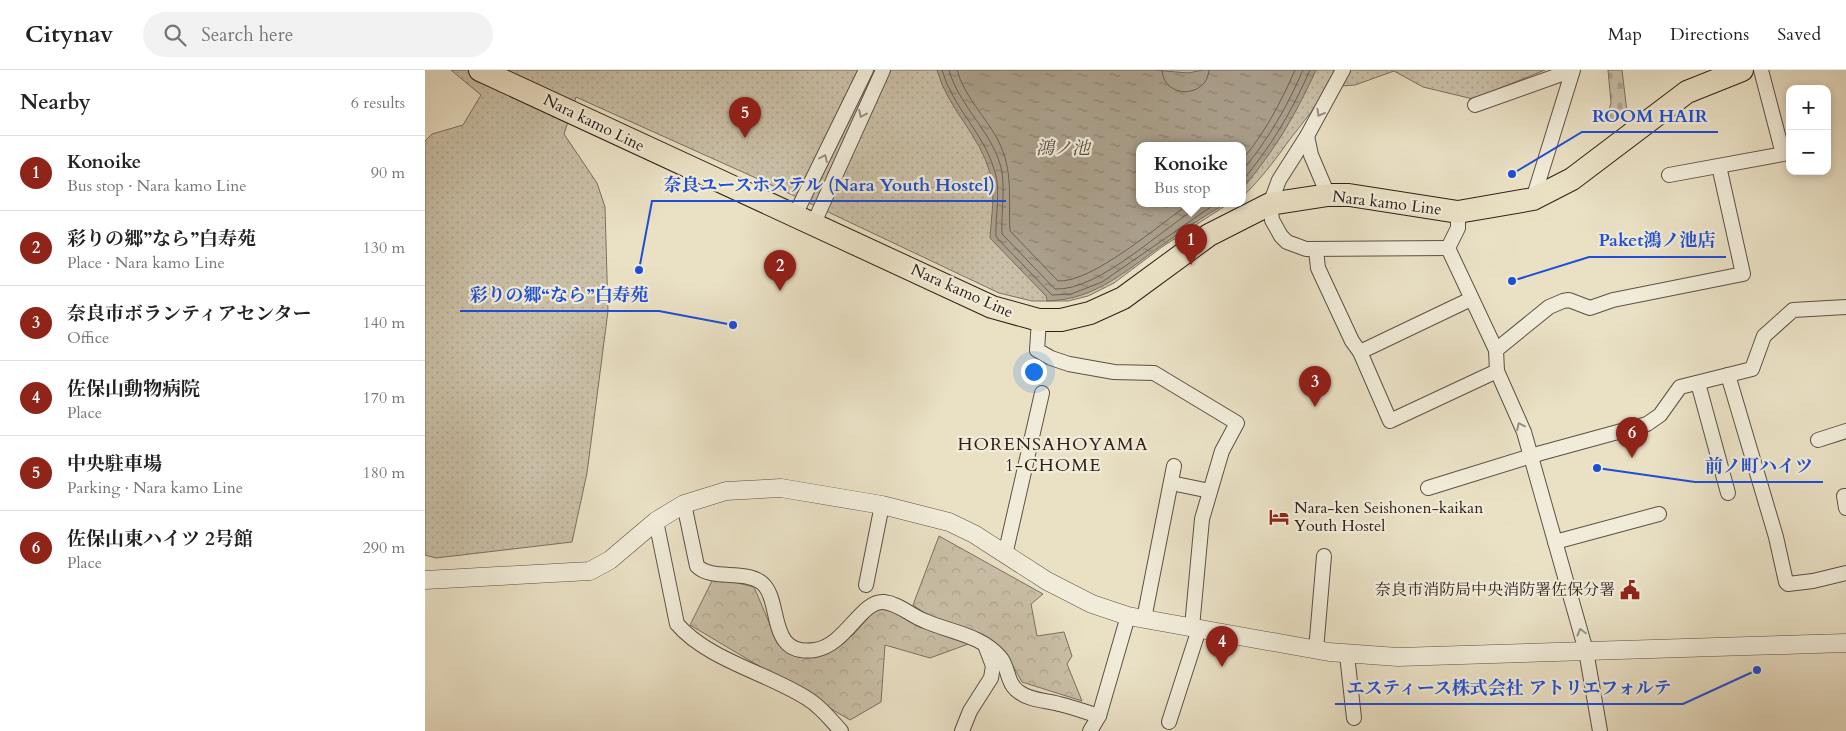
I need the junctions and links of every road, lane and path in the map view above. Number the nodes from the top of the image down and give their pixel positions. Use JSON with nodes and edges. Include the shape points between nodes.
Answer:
{"nodes":[{"id":1,"x":480,"y":70,"type":"edge"},
{"id":2,"x":866,"y":70,"type":"edge"},
{"id":3,"x":883,"y":70,"type":"edge"},
{"id":4,"x":1343,"y":70,"type":"edge"},
{"id":5,"x":1742,"y":70,"type":"edge"},
{"id":6,"x":1761,"y":70,"type":"edge"},
{"id":7,"x":1475,"y":105,"type":"dead end"},
{"id":8,"x":1307,"y":136,"type":"junction"},
{"id":9,"x":1719,"y":166,"type":"junction"},
{"id":10,"x":1669,"y":175,"type":"dead end"},
{"id":11,"x":1328,"y":195,"type":"junction"},
{"id":12,"x":1533,"y":199,"type":"junction"},
{"id":13,"x":1270,"y":204,"type":"junction"},
{"id":14,"x":1458,"y":212,"type":"junction"},
{"id":15,"x":804,"y":221,"type":"junction"},
{"id":16,"x":1448,"y":248,"type":"junction"},
{"id":17,"x":1316,"y":250,"type":"junction"},
{"id":18,"x":1471,"y":299,"type":"junction"},
{"id":19,"x":1846,"y":307,"type":"edge"},
{"id":20,"x":1039,"y":320,"type":"junction"},
{"id":21,"x":1496,"y":350,"type":"junction"},
{"id":22,"x":1360,"y":352,"type":"junction"},
{"id":23,"x":1497,"y":371,"type":"junction"},
{"id":24,"x":1728,"y":375,"type":"junction"},
{"id":25,"x":1697,"y":383,"type":"junction"},
{"id":26,"x":1042,"y":393,"type":"dead end"},
{"id":27,"x":1846,"y":432,"type":"edge"},
{"id":28,"x":1818,"y":440,"type":"dead end"},
{"id":29,"x":1531,"y":457,"type":"junction"},
{"id":30,"x":1174,"y":466,"type":"dead end"},
{"id":31,"x":1171,"y":482,"type":"junction"},
{"id":32,"x":1427,"y":488,"type":"dead end"},
{"id":33,"x":1210,"y":491,"type":"junction"},
{"id":34,"x":1729,"y":493,"type":"dead end"},
{"id":35,"x":1846,"y":496,"type":"edge"},
{"id":36,"x":685,"y":504,"type":"junction"},
{"id":37,"x":882,"y":505,"type":"junction"},
{"id":38,"x":1846,"y":508,"type":"edge"},
{"id":39,"x":1659,"y":514,"type":"dead end"},
{"id":40,"x":656,"y":520,"type":"junction"},
{"id":41,"x":1555,"y":542,"type":"junction"},
{"id":42,"x":1005,"y":555,"type":"junction"},
{"id":43,"x":1324,"y":556,"type":"dead end"},
{"id":44,"x":1846,"y":573,"type":"edge"},
{"id":45,"x":425,"y":580,"type":"edge"},
{"id":46,"x":866,"y":585,"type":"dead end"},
{"id":47,"x":1136,"y":617,"type":"junction"},
{"id":48,"x":1196,"y":628,"type":"junction"},
{"id":49,"x":1846,"y":643,"type":"edge"},
{"id":50,"x":985,"y":645,"type":"junction"},
{"id":51,"x":1316,"y":650,"type":"junction"},
{"id":52,"x":1586,"y":651,"type":"junction"},
{"id":53,"x":1347,"y":655,"type":"junction"},
{"id":54,"x":1099,"y":716,"type":"junction"},
{"id":55,"x":1354,"y":718,"type":"dead end"},
{"id":56,"x":1169,"y":722,"type":"dead end"},
{"id":57,"x":841,"y":731,"type":"edge"},
{"id":58,"x":962,"y":731,"type":"edge"},
{"id":59,"x":1090,"y":731,"type":"edge"},
{"id":60,"x":1600,"y":731,"type":"edge"}],
"edges":[{"from":1,"to":15,"type":"main road","name":"Nara kamo Line"},
{"from":15,"to":2,"type":"street","one_way":true},
{"from":3,"to":15,"type":"street","one_way":true},
{"from":4,"to":8,"type":"street","one_way":true},
{"from":5,"to":12,"type":"main road","name":"Nara kamo Line","via":[[1687,92],[1572,179]]},
{"from":6,"to":9,"type":"street","via":[[1783,154]]},
{"from":7,"to":12,"type":"street","via":[[1573,70]]},
{"from":8,"to":11,"type":"street","via":[[1311,155]]},
{"from":8,"to":13,"type":"street","via":[[1279,180]]},
{"from":9,"to":10,"type":"street"},
{"from":9,"to":21,"type":"street","via":[[1743,274],[1613,300],[1590,308],[1563,301],[1549,308]]},
{"from":11,"to":13,"type":"main road","name":"Nara kamo Line"},
{"from":11,"to":14,"type":"main road","name":"Nara kamo Line","via":[[1349,195]]},
{"from":12,"to":14,"type":"main road","name":"Nara kamo Line"},
{"from":13,"to":17,"type":"street","via":[[1272,220],[1287,242]]},
{"from":13,"to":20,"type":"main road","name":"Nara kamo Line","via":[[1209,235],[1123,298],[1076,318]]},
{"from":14,"to":16,"type":"street","via":[[1457,228]]},
{"from":15,"to":20,"type":"main road","name":"Nara kamo Line","via":[[991,307]]},
{"from":16,"to":17,"type":"street"},
{"from":16,"to":18,"type":"street"},
{"from":17,"to":22,"type":"street","via":[[1318,268]]},
{"from":18,"to":21,"type":"street"},
{"from":18,"to":22,"type":"street"},
{"from":19,"to":24,"type":"street","via":[[1793,310],[1764,336],[1752,369]]},
{"from":20,"to":33,"type":"street","via":[[1037,350],[1051,358],[1115,372],[1153,373],[1237,423],[1222,451]]},
{"from":21,"to":23,"type":"street"},
{"from":22,"to":23,"type":"street","via":[[1391,421]]},
{"from":29,"to":23,"type":"street","one_way":true},
{"from":24,"to":25,"type":"street"},
{"from":24,"to":44,"type":"street","via":[[1786,582],[1813,581]]},
{"from":25,"to":29,"type":"street","via":[[1677,390],[1653,422]]},
{"from":25,"to":34,"type":"street"},
{"from":26,"to":42,"type":"street"},
{"from":27,"to":28,"type":"street"},
{"from":29,"to":32,"type":"street"},
{"from":29,"to":41,"type":"street"},
{"from":30,"to":31,"type":"street"},
{"from":31,"to":33,"type":"street"},
{"from":31,"to":47,"type":"street"},
{"from":33,"to":48,"type":"street","via":[[1202,519]]},
{"from":35,"to":38,"type":"street","via":[[1843,496]]},
{"from":36,"to":37,"type":"street","via":[[725,491],[761,488],[812,492]]},
{"from":36,"to":40,"type":"street"},
{"from":36,"to":50,"type":"street","via":[[697,566],[762,584],[767,589],[780,631],[790,645],[806,650],[824,648],[839,639],[872,605],[884,602]]},
{"from":37,"to":42,"type":"street","via":[[949,522]]},
{"from":37,"to":46,"type":"street"},
{"from":39,"to":41,"type":"street"},
{"from":40,"to":45,"type":"street","via":[[610,560],[590,571]]},
{"from":40,"to":57,"type":"street","via":[[677,624],[710,649],[805,697]]},
{"from":52,"to":41,"type":"street","one_way":true},
{"from":42,"to":47,"type":"street","via":[[1092,604]]},
{"from":43,"to":51,"type":"street"},
{"from":47,"to":48,"type":"street"},
{"from":47,"to":54,"type":"street"},
{"from":48,"to":51,"type":"street"},
{"from":48,"to":56,"type":"street"},
{"from":49,"to":52,"type":"street"},
{"from":50,"to":54,"type":"street","via":[[1001,658],[1009,681],[1021,694]]},
{"from":50,"to":58,"type":"street","via":[[993,666],[991,678],[970,711]]},
{"from":51,"to":53,"type":"street"},
{"from":52,"to":53,"type":"street","via":[[1398,657]]},
{"from":52,"to":60,"type":"street"},
{"from":53,"to":55,"type":"street"},
{"from":54,"to":59,"type":"street"}]}
